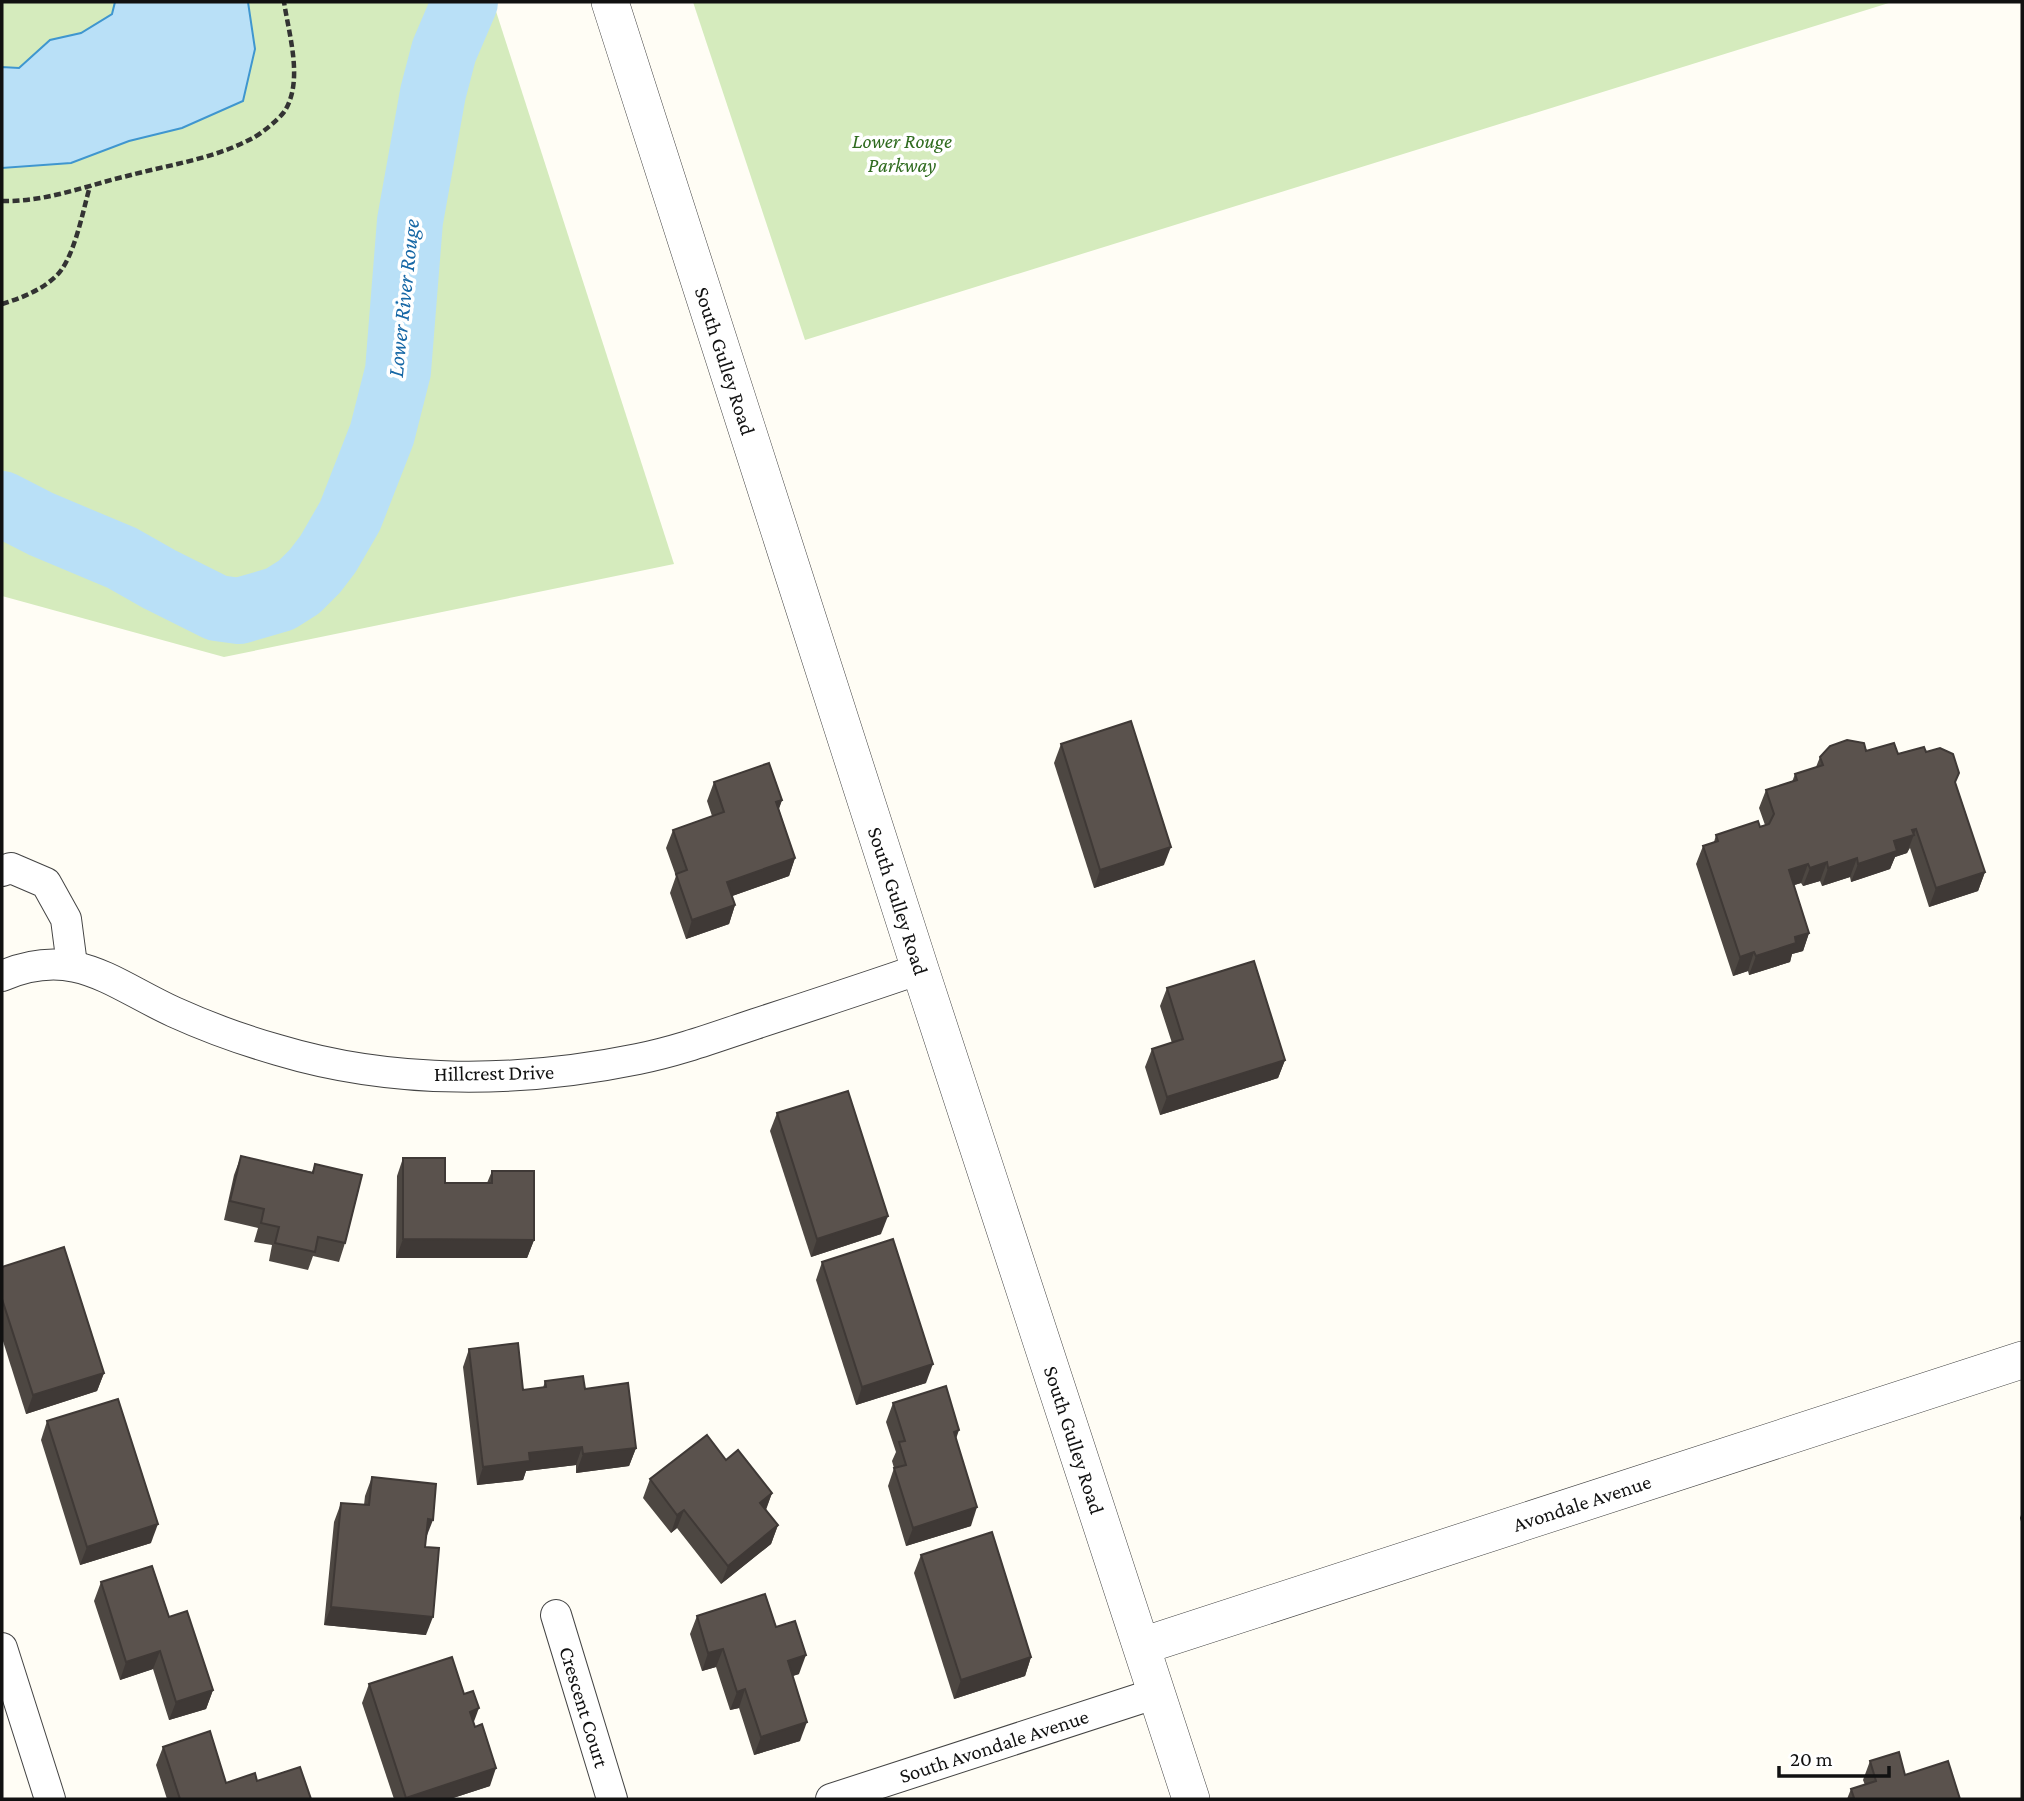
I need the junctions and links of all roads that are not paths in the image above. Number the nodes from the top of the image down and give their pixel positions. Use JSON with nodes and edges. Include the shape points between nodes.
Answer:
{"nodes":[{"id":1,"x":610,"y":2,"type":"edge"},
{"id":2,"x":2,"y":872,"type":"edge"},
{"id":3,"x":72,"y":965,"type":"junction"},
{"id":4,"x":920,"y":969,"type":"junction"},
{"id":5,"x":2,"y":976,"type":"edge"},
{"id":6,"x":2022,"y":1360,"type":"edge"},
{"id":7,"x":556,"y":1615,"type":"dead end"},
{"id":8,"x":1142,"y":1646,"type":"junction"},
{"id":9,"x":2,"y":1648,"type":"edge"},
{"id":10,"x":1157,"y":1693,"type":"junction"},
{"id":11,"x":50,"y":1799,"type":"edge"},
{"id":12,"x":612,"y":1799,"type":"edge"},
{"id":13,"x":831,"y":1799,"type":"edge"},
{"id":14,"x":1191,"y":1799,"type":"edge"}],
"edges":[{"from":1,"to":4,"type":"street","name":"South Gulley Road"},
{"from":2,"to":3,"type":"street","via":[[11,867],[46,883],[66,919]]},
{"from":3,"to":4,"type":"street","name":"Hillcrest Drive","via":[[192,1020],[278,1050],[386,1072],[477,1077],[569,1072],[641,1059]]},
{"from":3,"to":5,"type":"street","name":"Hillcrest Drive","via":[[40,964]]},
{"from":4,"to":8,"type":"street","name":"South Gulley Road"},
{"from":6,"to":8,"type":"street","name":"Avondale Avenue"},
{"from":7,"to":12,"type":"street","name":"Crescent Court"},
{"from":8,"to":10,"type":"street","name":"South Gulley Road"},
{"from":9,"to":11,"type":"street"},
{"from":10,"to":13,"type":"street","name":"South Avondale Avenue"},
{"from":10,"to":14,"type":"street","name":"South Gulley Road"}]}
